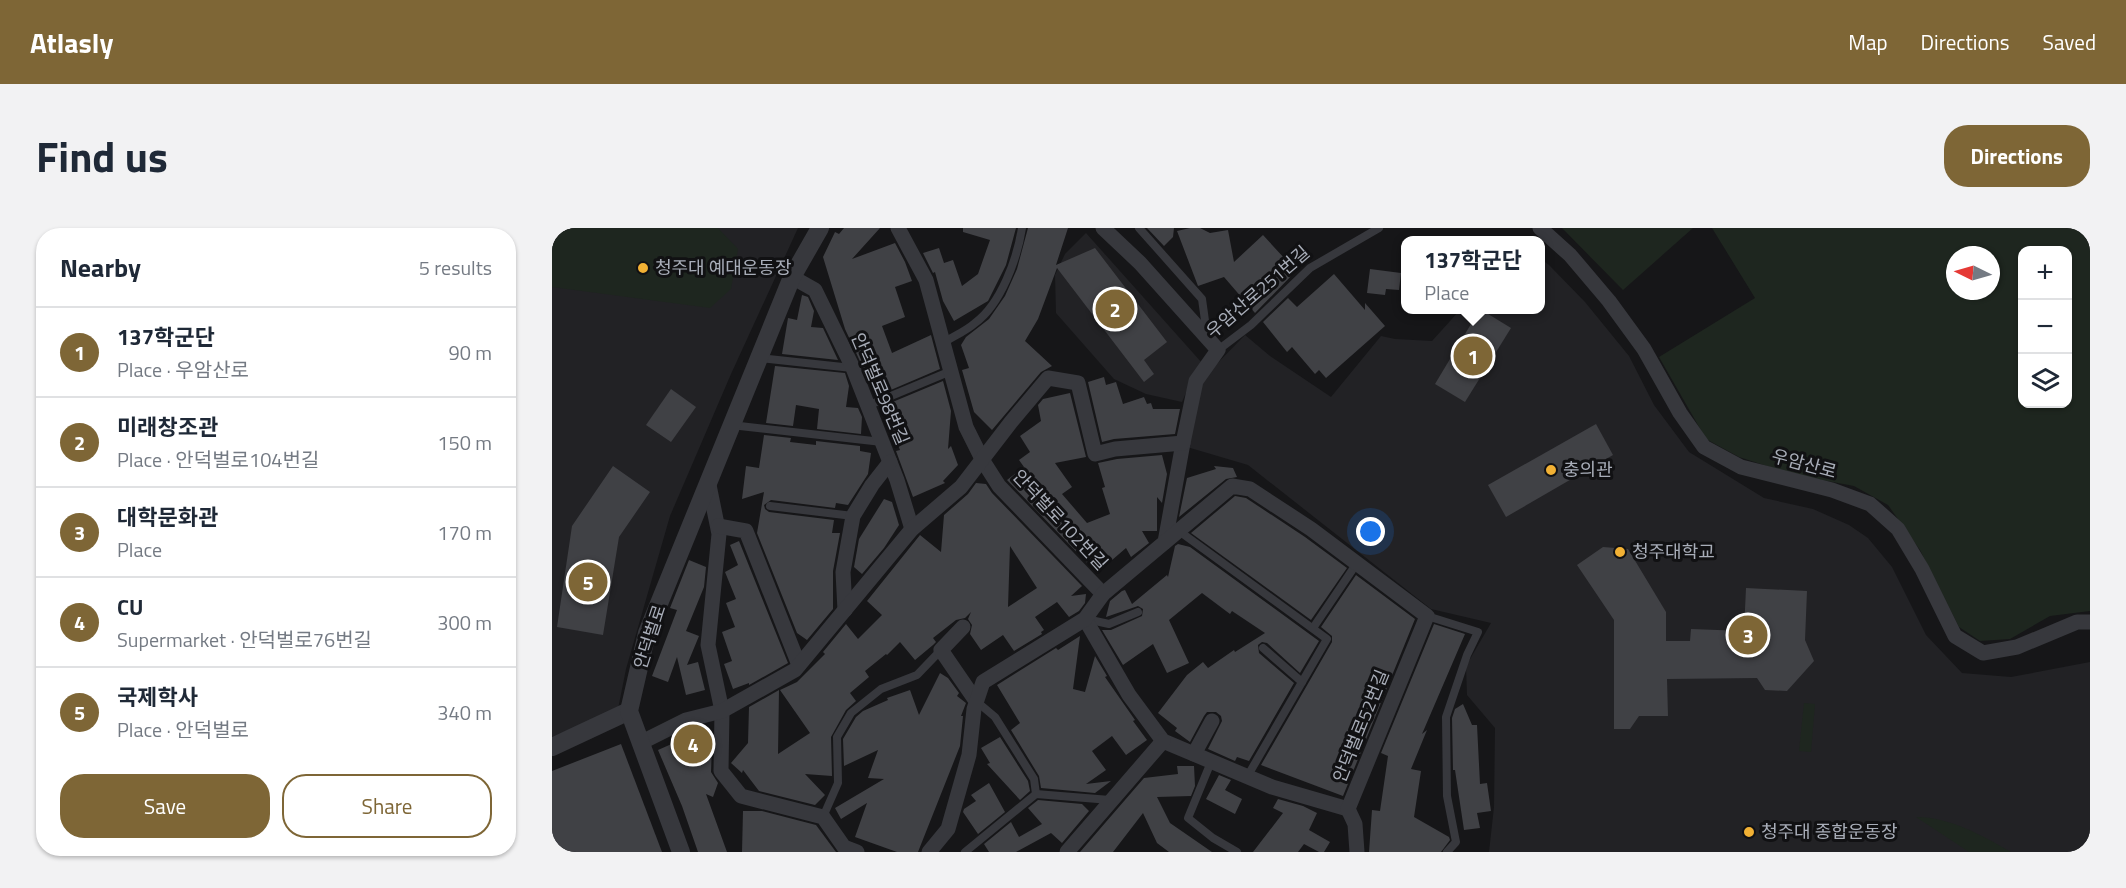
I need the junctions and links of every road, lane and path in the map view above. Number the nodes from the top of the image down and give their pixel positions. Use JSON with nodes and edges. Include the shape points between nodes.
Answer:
{"nodes":[{"id":1,"x":820,"y":228,"type":"edge"},
{"id":2,"x":898,"y":228,"type":"edge"},
{"id":3,"x":1022,"y":228,"type":"edge"},
{"id":4,"x":1103,"y":228,"type":"edge"},
{"id":5,"x":1139,"y":228,"type":"edge"},
{"id":6,"x":1378,"y":228,"type":"edge"},
{"id":7,"x":1540,"y":228,"type":"edge"},
{"id":8,"x":792,"y":277,"type":"junction"},
{"id":9,"x":943,"y":343,"type":"junction"},
{"id":10,"x":1213,"y":345,"type":"junction"},
{"id":11,"x":758,"y":358,"type":"junction"},
{"id":12,"x":853,"y":368,"type":"junction"},
{"id":13,"x":951,"y":371,"type":"junction"},
{"id":14,"x":867,"y":406,"type":"junction"},
{"id":15,"x":731,"y":425,"type":"junction"},
{"id":16,"x":882,"y":442,"type":"junction"},
{"id":17,"x":1183,"y":443,"type":"junction"},
{"id":18,"x":983,"y":461,"type":"junction"},
{"id":19,"x":890,"y":462,"type":"junction"},
{"id":20,"x":709,"y":485,"type":"junction"},
{"id":21,"x":770,"y":506,"type":"dead end"},
{"id":22,"x":853,"y":516,"type":"junction"},
{"id":23,"x":717,"y":526,"type":"junction"},
{"id":24,"x":912,"y":529,"type":"junction"},
{"id":25,"x":1179,"y":531,"type":"junction"},
{"id":26,"x":1165,"y":542,"type":"junction"},
{"id":27,"x":1357,"y":563,"type":"junction"},
{"id":28,"x":1103,"y":594,"type":"junction"},
{"id":29,"x":844,"y":610,"type":"junction"},
{"id":30,"x":1138,"y":612,"type":"dead end"},
{"id":31,"x":1427,"y":616,"type":"junction"},
{"id":32,"x":1084,"y":619,"type":"junction"},
{"id":33,"x":2090,"y":622,"type":"edge"},
{"id":34,"x":963,"y":627,"type":"dead end"},
{"id":35,"x":1313,"y":628,"type":"junction"},
{"id":36,"x":1263,"y":648,"type":"dead end"},
{"id":37,"x":941,"y":650,"type":"junction"},
{"id":38,"x":799,"y":665,"type":"junction"},
{"id":39,"x":1302,"y":682,"type":"junction"},
{"id":40,"x":976,"y":701,"type":"junction"},
{"id":41,"x":629,"y":711,"type":"junction"},
{"id":42,"x":722,"y":711,"type":"junction"},
{"id":43,"x":1212,"y":721,"type":"dead end"},
{"id":44,"x":1163,"y":741,"type":"junction"},
{"id":45,"x":640,"y":743,"type":"junction"},
{"id":46,"x":552,"y":747,"type":"edge"},
{"id":47,"x":1194,"y":754,"type":"junction"},
{"id":48,"x":1211,"y":762,"type":"junction"},
{"id":49,"x":1247,"y":777,"type":"junction"},
{"id":50,"x":1036,"y":794,"type":"junction"},
{"id":51,"x":1112,"y":800,"type":"junction"},
{"id":52,"x":1348,"y":809,"type":"junction"},
{"id":53,"x":823,"y":817,"type":"junction"},
{"id":54,"x":681,"y":852,"type":"edge"},
{"id":55,"x":857,"y":852,"type":"edge"},
{"id":56,"x":928,"y":852,"type":"edge"},
{"id":57,"x":965,"y":852,"type":"edge"},
{"id":58,"x":1067,"y":852,"type":"edge"},
{"id":59,"x":1237,"y":852,"type":"edge"},
{"id":60,"x":1357,"y":852,"type":"edge"},
{"id":61,"x":1447,"y":852,"type":"edge"}],
"edges":[{"from":1,"to":8,"type":"street","name":"안덕벌로"},
{"from":2,"to":9,"type":"street","name":"안덕벌로102번길","via":[[926,280]]},
{"from":3,"to":9,"type":"lane","via":[[1002,292],[977,322]]},
{"from":4,"to":10,"type":"street"},
{"from":5,"to":10,"type":"lane","via":[[1202,299]]},
{"from":6,"to":10,"type":"lane","name":"우암산로251번길","via":[[1310,268],[1251,325]]},
{"from":7,"to":33,"type":"street","name":"우암산로","via":[[1570,255],[1609,301],[1644,349],[1704,447],[1741,467],[1870,504],[1898,529],[1955,636],[1983,653],[2017,647],[2077,622]]},
{"from":8,"to":11,"type":"street","name":"안덕벌로"},
{"from":8,"to":12,"type":"street","name":"안덕벌로98번길","via":[[815,290]]},
{"from":9,"to":13,"type":"street","name":"안덕벌로102번길"},
{"from":10,"to":17,"type":"street","name":"우암산로251번길","via":[[1196,381]]},
{"from":11,"to":12,"type":"lane"},
{"from":11,"to":15,"type":"street","name":"안덕벌로"},
{"from":12,"to":14,"type":"street","name":"안덕벌로98번길"},
{"from":13,"to":14,"type":"lane"},
{"from":13,"to":18,"type":"street","name":"안덕벌로102번길","via":[[966,427]]},
{"from":14,"to":16,"type":"street","name":"안덕벌로98번길"},
{"from":15,"to":16,"type":"lane"},
{"from":15,"to":20,"type":"street","name":"안덕벌로"},
{"from":16,"to":19,"type":"street","name":"안덕벌로98번길"},
{"from":17,"to":18,"type":"street","via":[[1095,454],[1078,383],[1048,378]]},
{"from":17,"to":26,"type":"street","name":"우암산로251번길"},
{"from":18,"to":24,"type":"street","via":[[961,487]]},
{"from":18,"to":28,"type":"street","name":"안덕벌로102번길","via":[[999,486]]},
{"from":19,"to":22,"type":"street"},
{"from":19,"to":24,"type":"street","name":"안덕벌로98번길"},
{"from":20,"to":23,"type":"street"},
{"from":20,"to":41,"type":"street","name":"안덕벌로","via":[[647,633]]},
{"from":21,"to":22,"type":"lane"},
{"from":22,"to":29,"type":"street","via":[[843,572]]},
{"from":23,"to":38,"type":"street","via":[[746,531]]},
{"from":23,"to":42,"type":"street","via":[[708,645]]},
{"from":24,"to":29,"type":"street"},
{"from":25,"to":26,"type":"street"},
{"from":25,"to":27,"type":"street","via":[[1232,486],[1250,489]]},
{"from":25,"to":35,"type":"lane"},
{"from":26,"to":28,"type":"street"},
{"from":27,"to":31,"type":"street"},
{"from":27,"to":35,"type":"lane"},
{"from":28,"to":32,"type":"street"},
{"from":29,"to":38,"type":"street"},
{"from":30,"to":32,"type":"lane","via":[[1109,624]]},
{"from":31,"to":52,"type":"street","name":"안덕벌로52번길"},
{"from":31,"to":61,"type":"lane","via":[[1478,633],[1446,717],[1447,796],[1456,842]]},
{"from":32,"to":40,"type":"street","via":[[983,682]]},
{"from":32,"to":44,"type":"street"},
{"from":34,"to":37,"type":"street"},
{"from":35,"to":39,"type":"lane","via":[[1327,639]]},
{"from":36,"to":39,"type":"lane"},
{"from":37,"to":40,"type":"street"},
{"from":37,"to":53,"type":"lane","via":[[917,675],[881,689],[851,713],[837,737],[838,783]]},
{"from":38,"to":42,"type":"street"},
{"from":39,"to":49,"type":"lane"},
{"from":40,"to":50,"type":"lane","via":[[995,717],[1034,779]]},
{"from":40,"to":56,"type":"street","via":[[969,755],[948,829]]},
{"from":41,"to":45,"type":"street"},
{"from":41,"to":46,"type":"street"},
{"from":42,"to":45,"type":"street","via":[[686,720]]},
{"from":42,"to":53,"type":"street","via":[[721,771],[741,796]]},
{"from":43,"to":47,"type":"street"},
{"from":44,"to":47,"type":"street"},
{"from":44,"to":51,"type":"street"},
{"from":45,"to":54,"type":"street"},
{"from":47,"to":48,"type":"street"},
{"from":48,"to":49,"type":"street"},
{"from":48,"to":59,"type":"lane","via":[[1188,818]]},
{"from":49,"to":52,"type":"street"},
{"from":50,"to":51,"type":"lane"},
{"from":50,"to":57,"type":"lane"},
{"from":51,"to":58,"type":"street"},
{"from":52,"to":60,"type":"street","name":"안덕벌로52번길","via":[[1355,824]]},
{"from":53,"to":55,"type":"street","via":[[844,847]]}]}
